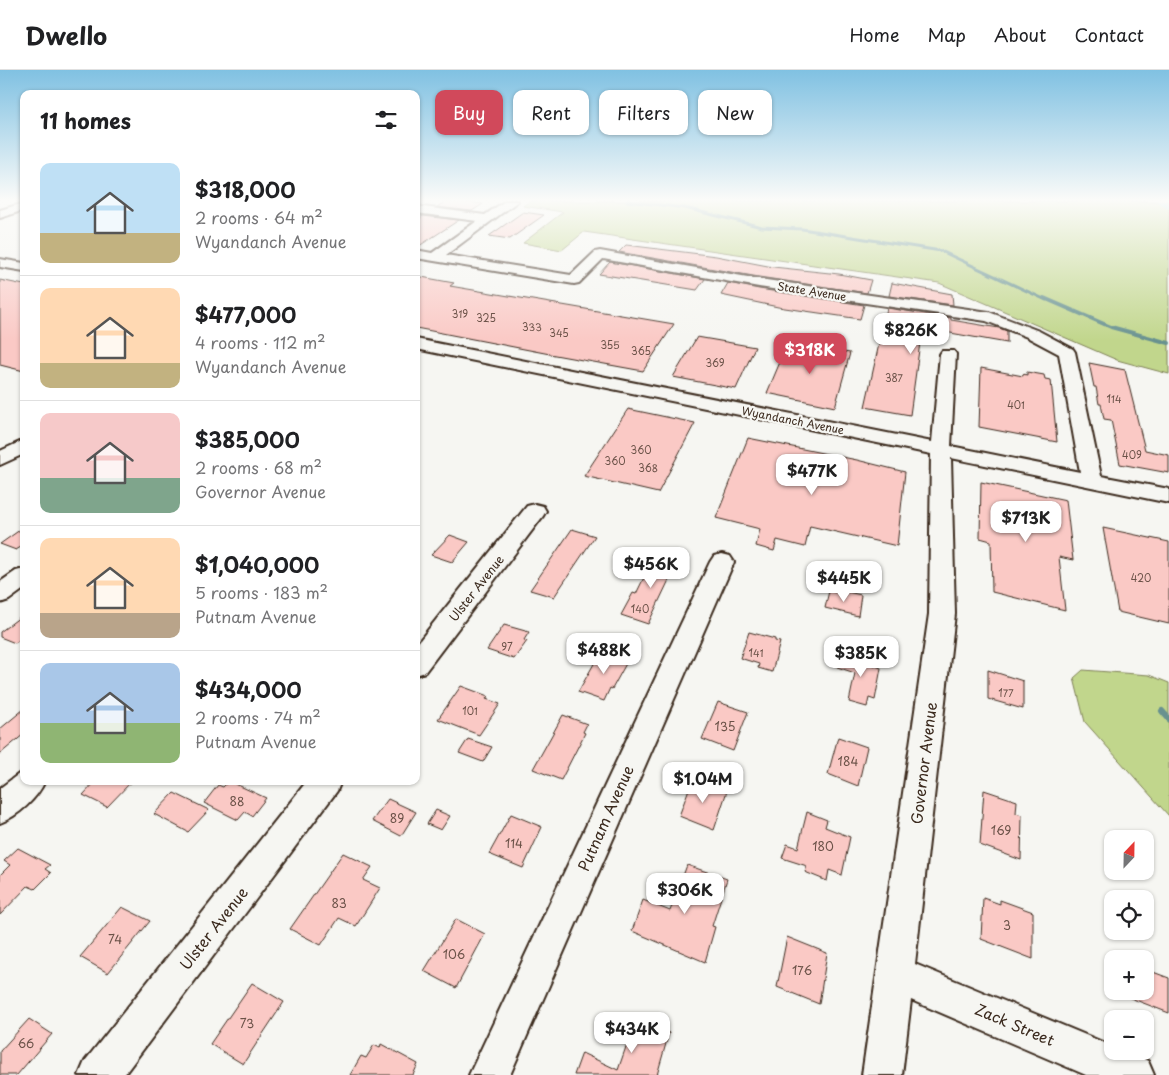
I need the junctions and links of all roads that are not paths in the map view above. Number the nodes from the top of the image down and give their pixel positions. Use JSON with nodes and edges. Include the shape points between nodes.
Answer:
{"nodes":[{"id":1,"x":447,"y":248,"type":"edge"},
{"id":2,"x":420,"y":255,"type":"edge"},
{"id":3,"x":435,"y":257,"type":"junction"},
{"id":4,"x":0,"y":263,"type":"edge"},
{"id":5,"x":20,"y":266,"type":"edge"},
{"id":6,"x":420,"y":345,"type":"edge"},
{"id":7,"x":948,"y":354,"type":"dead end"},
{"id":8,"x":20,"y":448,"type":"edge"},
{"id":9,"x":941,"y":450,"type":"junction"},
{"id":10,"x":0,"y":459,"type":"edge"},
{"id":11,"x":1092,"y":481,"type":"junction"},
{"id":12,"x":1169,"y":496,"type":"edge"},
{"id":13,"x":535,"y":511,"type":"dead end"},
{"id":14,"x":722,"y":562,"type":"dead end"},
{"id":15,"x":20,"y":580,"type":"edge"},
{"id":16,"x":0,"y":594,"type":"edge"},
{"id":17,"x":420,"y":660,"type":"edge"},
{"id":18,"x":26,"y":785,"type":"edge"},
{"id":19,"x":323,"y":785,"type":"edge"},
{"id":20,"x":0,"y":808,"type":"edge"},
{"id":21,"x":895,"y":974,"type":"junction"},
{"id":22,"x":99,"y":1075,"type":"edge"},
{"id":23,"x":489,"y":1075,"type":"edge"},
{"id":24,"x":882,"y":1075,"type":"edge"},
{"id":25,"x":1134,"y":1075,"type":"edge"}],
"edges":[{"from":1,"to":3,"type":"street"},
{"from":2,"to":3,"type":"street"},
{"from":3,"to":11,"type":"street","name":"State Avenue","via":[[574,280],[600,255],[759,283],[988,317],[1033,334],[1067,352]]},
{"from":4,"to":5,"type":"street"},
{"from":6,"to":9,"type":"street","name":"Wyandanch Avenue"},
{"from":7,"to":9,"type":"street","name":"Governor Avenue"},
{"from":8,"to":10,"type":"street"},
{"from":9,"to":11,"type":"street","name":"Wyandanch Avenue"},
{"from":9,"to":21,"type":"street","name":"Governor Avenue","via":[[942,614]]},
{"from":11,"to":12,"type":"street","name":"Wyandanch Avenue"},
{"from":13,"to":17,"type":"street","name":"Ulster Avenue"},
{"from":14,"to":23,"type":"street","name":"Putnam Avenue"},
{"from":15,"to":16,"type":"street"},
{"from":18,"to":20,"type":"street"},
{"from":19,"to":22,"type":"street","name":"Ulster Avenue"},
{"from":21,"to":24,"type":"street","name":"Governor Avenue"},
{"from":21,"to":25,"type":"street","name":"Zack Street"}]}
